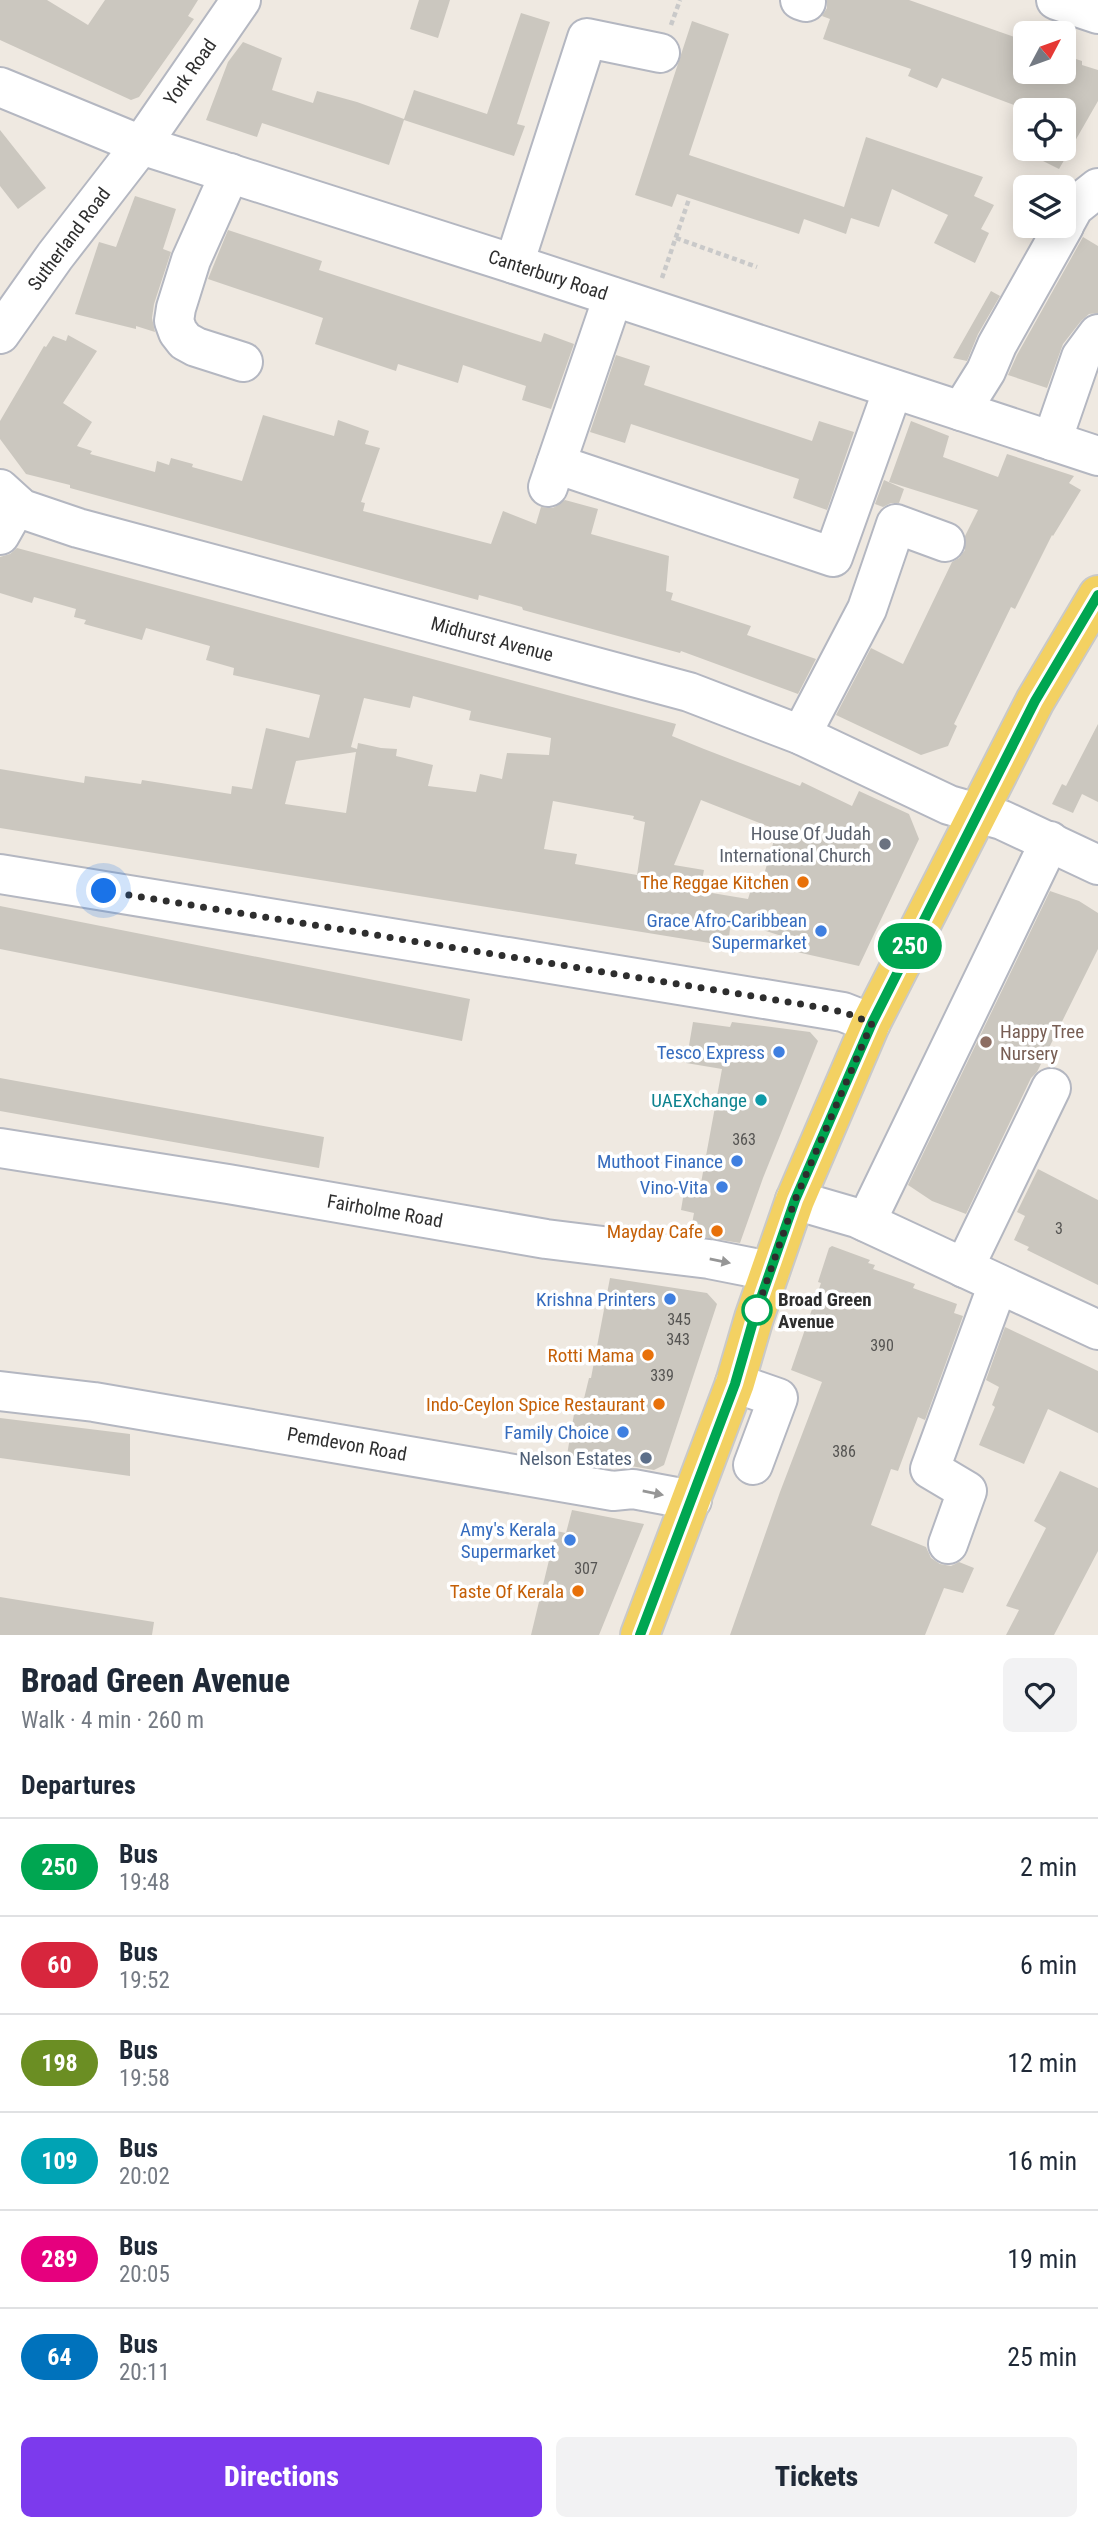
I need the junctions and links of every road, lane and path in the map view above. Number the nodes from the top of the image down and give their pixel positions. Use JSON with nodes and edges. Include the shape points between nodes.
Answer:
{"nodes":[{"id":1,"x":241,"y":0,"type":"edge"},
{"id":2,"x":680,"y":0,"type":"edge"},
{"id":3,"x":1056,"y":0,"type":"edge"},
{"id":4,"x":1098,"y":14,"type":"edge"},
{"id":5,"x":665,"y":41,"type":"joint"},
{"id":6,"x":0,"y":87,"type":"edge"},
{"id":7,"x":141,"y":145,"type":"junction"},
{"id":8,"x":230,"y":173,"type":"junction"},
{"id":9,"x":1098,"y":188,"type":"edge"},
{"id":10,"x":689,"y":199,"type":"dead end"},
{"id":11,"x":1076,"y":205,"type":"edge"},
{"id":12,"x":676,"y":238,"type":"junction"},
{"id":13,"x":1057,"y":238,"type":"edge"},
{"id":14,"x":514,"y":264,"type":"junction"},
{"id":15,"x":757,"y":267,"type":"dead end"},
{"id":16,"x":613,"y":297,"type":"junction"},
{"id":17,"x":651,"y":309,"type":"junction"},
{"id":18,"x":0,"y":334,"type":"edge"},
{"id":19,"x":1098,"y":334,"type":"edge"},
{"id":20,"x":243,"y":362,"type":"dead end"},
{"id":21,"x":893,"y":388,"type":"junction"},
{"id":22,"x":961,"y":411,"type":"junction"},
{"id":23,"x":1052,"y":441,"type":"junction"},
{"id":24,"x":1098,"y":456,"type":"edge"},
{"id":25,"x":5,"y":506,"type":"edge"},
{"id":26,"x":945,"y":542,"type":"dead end"},
{"id":27,"x":1098,"y":595,"type":"edge"},
{"id":28,"x":801,"y":736,"type":"junction"},
{"id":29,"x":977,"y":813,"type":"junction"},
{"id":30,"x":1050,"y":841,"type":"junction"},
{"id":31,"x":1098,"y":865,"type":"edge"},
{"id":32,"x":0,"y":874,"type":"edge"},
{"id":33,"x":872,"y":1023,"type":"junction"},
{"id":34,"x":1051,"y":1088,"type":"dead end"},
{"id":35,"x":0,"y":1148,"type":"edge"},
{"id":36,"x":795,"y":1200,"type":"junction"},
{"id":37,"x":851,"y":1217,"type":"junction"},
{"id":38,"x":964,"y":1268,"type":"junction"},
{"id":39,"x":770,"y":1272,"type":"junction"},
{"id":40,"x":998,"y":1284,"type":"junction"},
{"id":41,"x":1098,"y":1330,"type":"edge"},
{"id":42,"x":735,"y":1384,"type":"junction"},
{"id":43,"x":0,"y":1391,"type":"edge"},
{"id":44,"x":753,"y":1465,"type":"dead end"},
{"id":45,"x":692,"y":1500,"type":"junction"},
{"id":46,"x":948,"y":1544,"type":"dead end"},
{"id":47,"x":640,"y":1635,"type":"edge"}],
"edges":[{"from":1,"to":7,"type":"street","name":"York Road"},
{"from":2,"to":5,"type":"path"},
{"from":3,"to":4,"type":"street"},
{"from":5,"to":14,"type":"street","via":[[587,38]]},
{"from":6,"to":7,"type":"street","name":"Canterbury Road"},
{"from":7,"to":8,"type":"street","name":"Canterbury Road"},
{"from":7,"to":18,"type":"street","name":"Sutherland Road"},
{"from":8,"to":14,"type":"street","name":"Canterbury Road"},
{"from":8,"to":20,"type":"street","via":[[191,260],[174,321],[178,332],[195,348]]},
{"from":9,"to":11,"type":"street"},
{"from":10,"to":12,"type":"path"},
{"from":12,"to":15,"type":"path"},
{"from":12,"to":17,"type":"path"},
{"from":13,"to":22,"type":"street"},
{"from":14,"to":16,"type":"street","name":"Canterbury Road"},
{"from":16,"to":17,"type":"street","name":"Canterbury Road"},
{"from":16,"to":21,"type":"street","via":[[552,476],[833,557]]},
{"from":17,"to":21,"type":"street","name":"Canterbury Road"},
{"from":19,"to":23,"type":"street","via":[[1082,357]]},
{"from":21,"to":22,"type":"street","name":"Canterbury Road"},
{"from":22,"to":23,"type":"street","name":"Canterbury Road"},
{"from":23,"to":24,"type":"street","name":"Canterbury Road"},
{"from":25,"to":28,"type":"street","name":"Midhurst Avenue","via":[[689,692]]},
{"from":26,"to":28,"type":"street","via":[[896,524],[866,609]]},
{"from":27,"to":29,"type":"main road","via":[[1035,701]]},
{"from":28,"to":29,"type":"street","name":"Midhurst Avenue","via":[[949,805]]},
{"from":29,"to":30,"type":"street","name":"Midhurst Avenue"},
{"from":29,"to":33,"type":"main road"},
{"from":30,"to":31,"type":"street","name":"Midhurst Avenue"},
{"from":30,"to":37,"type":"street"},
{"from":32,"to":33,"type":"street","via":[[801,1004]]},
{"from":33,"to":36,"type":"main road"},
{"from":34,"to":38,"type":"street"},
{"from":35,"to":39,"type":"street","name":"Fairholme Road","one_way":true},
{"from":36,"to":37,"type":"street"},
{"from":36,"to":39,"type":"main road"},
{"from":37,"to":38,"type":"street"},
{"from":38,"to":40,"type":"street"},
{"from":39,"to":42,"type":"main road"},
{"from":40,"to":41,"type":"street"},
{"from":40,"to":46,"type":"street","via":[[930,1469],[967,1492]]},
{"from":42,"to":44,"type":"street","via":[[778,1398]]},
{"from":42,"to":45,"type":"main road"},
{"from":43,"to":45,"type":"street","name":"Pemdevon Road","one_way":true,"via":[[93,1402],[613,1491],[633,1489]]},
{"from":45,"to":47,"type":"main road"}]}
